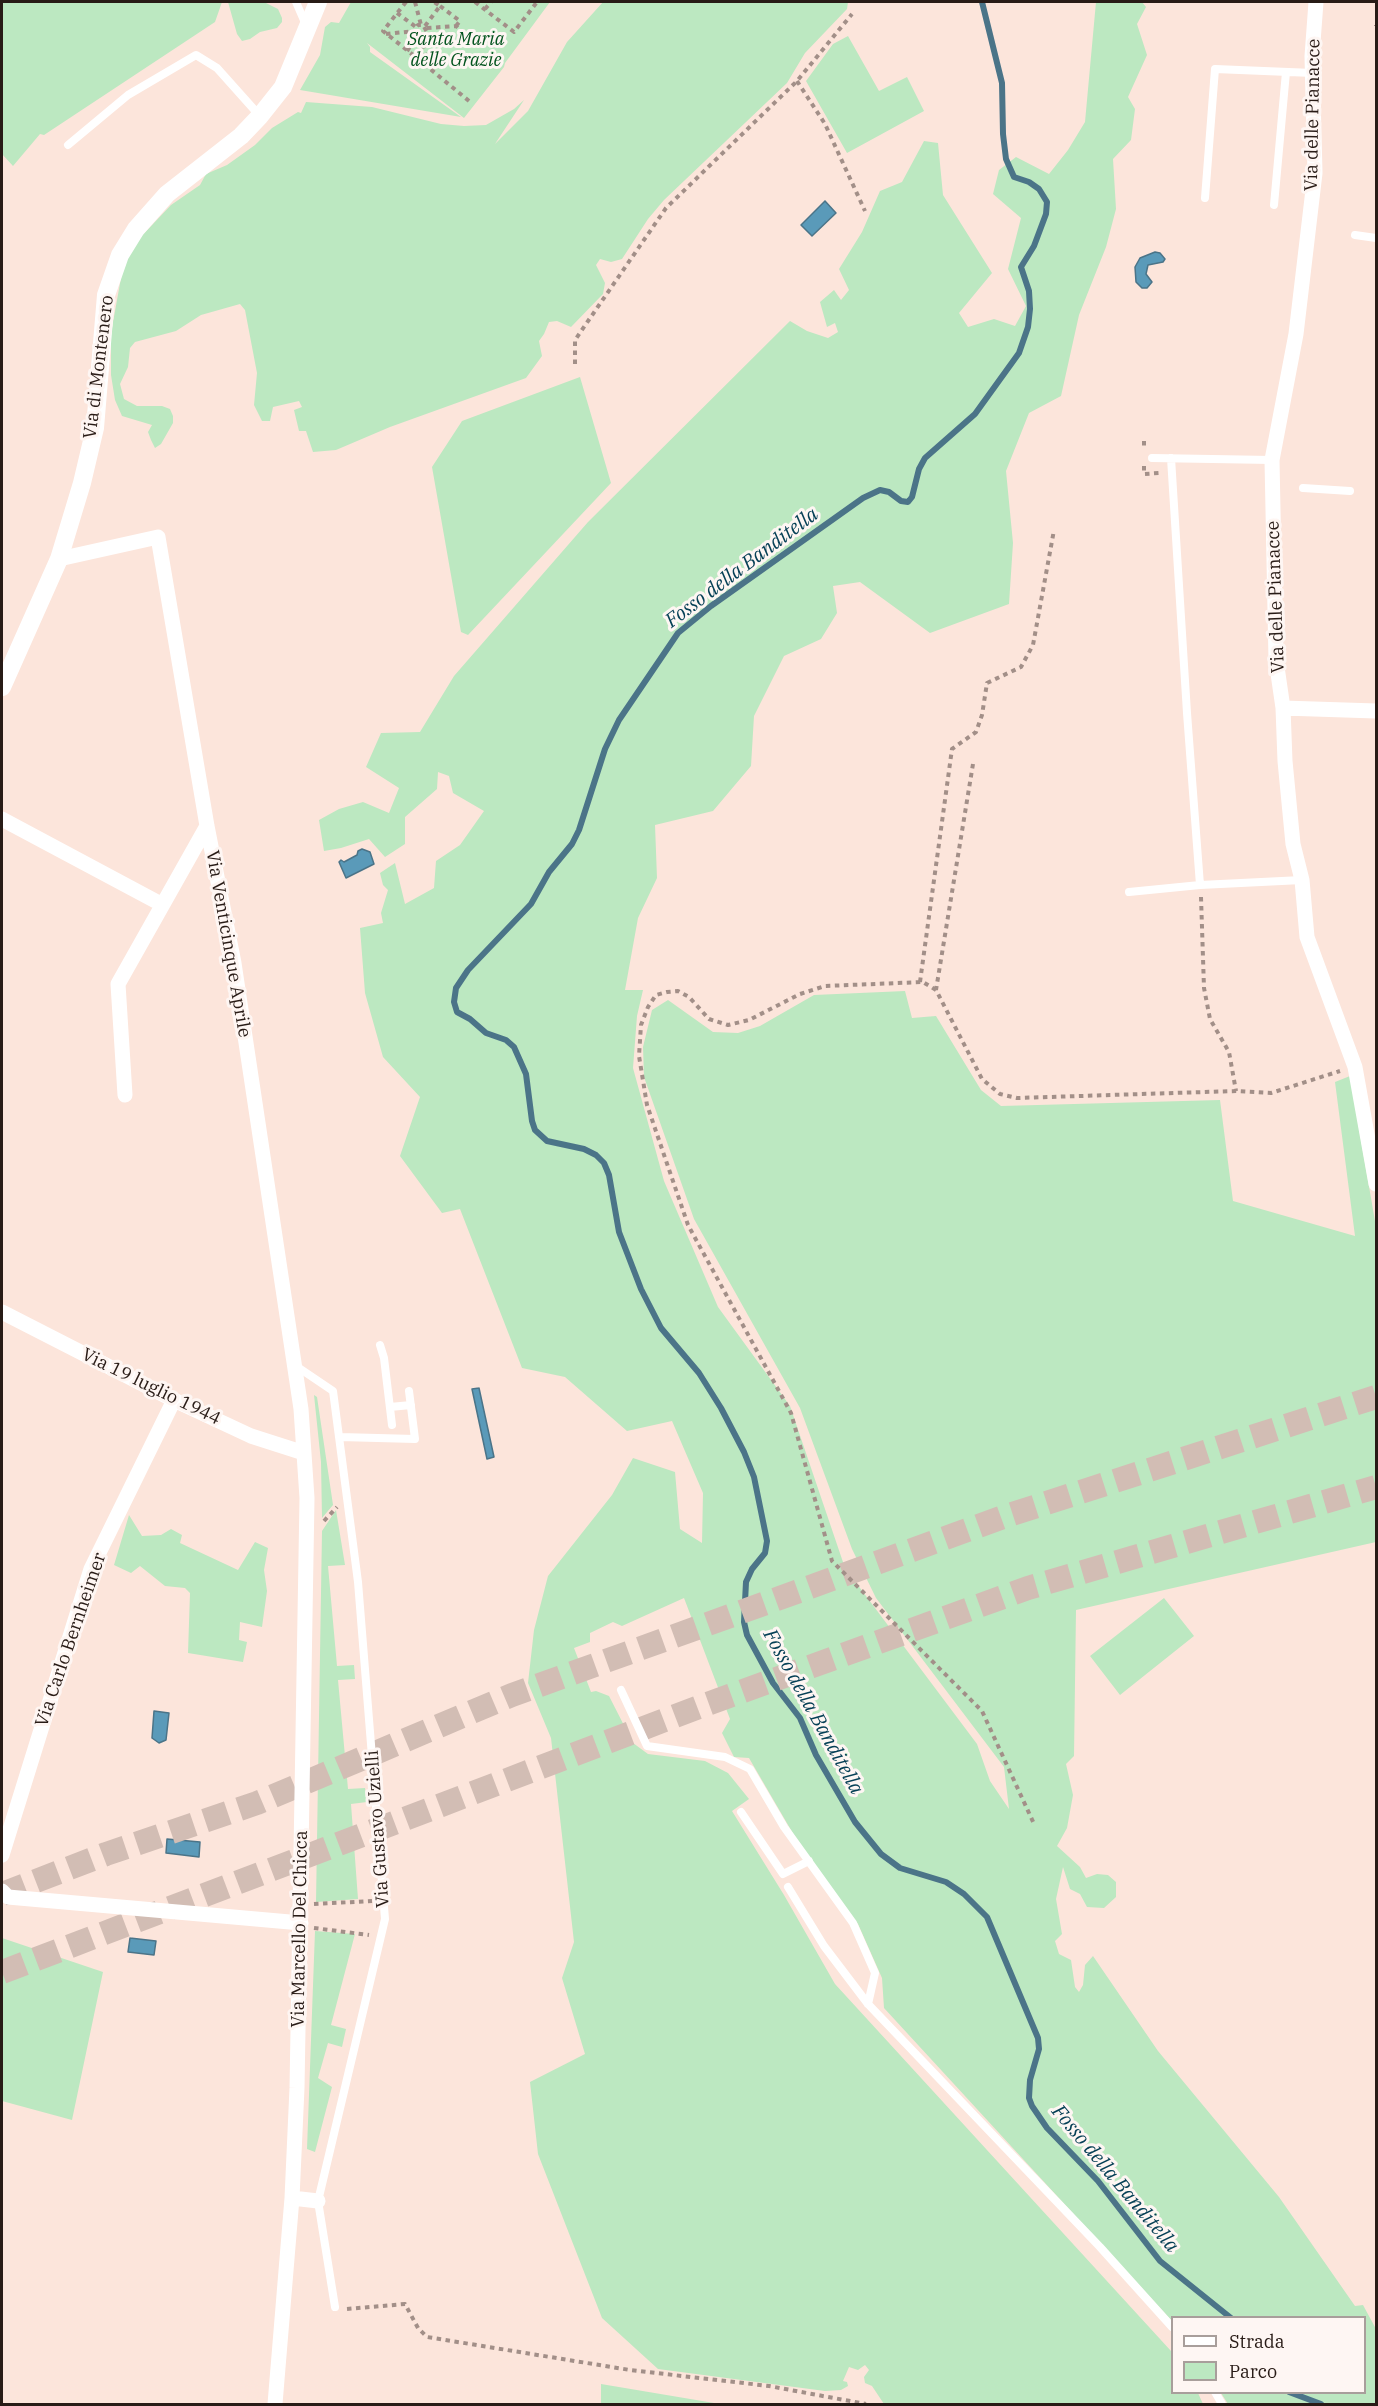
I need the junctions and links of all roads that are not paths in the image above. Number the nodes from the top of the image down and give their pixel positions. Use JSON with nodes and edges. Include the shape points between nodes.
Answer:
{"nodes":[{"id":1,"x":296,"y":2,"type":"edge"},
{"id":2,"x":1316,"y":2,"type":"edge"},
{"id":3,"x":315,"y":11,"type":"edge"},
{"id":4,"x":1286,"y":72,"type":"junction"},
{"id":5,"x":1313,"y":73,"type":"junction"},
{"id":6,"x":260,"y":116,"type":"junction"},
{"id":7,"x":68,"y":146,"type":"dead end"},
{"id":8,"x":1205,"y":198,"type":"dead end"},
{"id":9,"x":1274,"y":206,"type":"dead end"},
{"id":10,"x":1355,"y":235,"type":"dead end"},
{"id":11,"x":1377,"y":238,"type":"edge"},
{"id":12,"x":1152,"y":458,"type":"dead end"},
{"id":13,"x":1171,"y":458,"type":"junction"},
{"id":14,"x":1272,"y":460,"type":"junction"},
{"id":15,"x":1303,"y":488,"type":"dead end"},
{"id":16,"x":1350,"y":491,"type":"dead end"},
{"id":17,"x":59,"y":559,"type":"junction"},
{"id":18,"x":2,"y":687,"type":"edge"},
{"id":19,"x":1283,"y":708,"type":"junction"},
{"id":20,"x":1377,"y":711,"type":"edge"},
{"id":21,"x":2,"y":819,"type":"edge"},
{"id":22,"x":207,"y":826,"type":"junction"},
{"id":23,"x":1302,"y":880,"type":"junction"},
{"id":24,"x":1200,"y":885,"type":"junction"},
{"id":25,"x":1129,"y":892,"type":"dead end"},
{"id":26,"x":161,"y":904,"type":"junction"},
{"id":27,"x":125,"y":1095,"type":"dead end"},
{"id":28,"x":1377,"y":1184,"type":"edge"},
{"id":29,"x":2,"y":1312,"type":"edge"},
{"id":30,"x":380,"y":1345,"type":"dead end"},
{"id":31,"x":294,"y":1366,"type":"junction"},
{"id":32,"x":409,"y":1391,"type":"dead end"},
{"id":33,"x":174,"y":1400,"type":"junction"},
{"id":34,"x":411,"y":1405,"type":"junction"},
{"id":35,"x":390,"y":1407,"type":"junction"},
{"id":36,"x":392,"y":1425,"type":"dead end"},
{"id":37,"x":340,"y":1437,"type":"junction"},
{"id":38,"x":304,"y":1453,"type":"junction"},
{"id":39,"x":621,"y":1690,"type":"dead end"},
{"id":40,"x":741,"y":1812,"type":"dead end"},
{"id":41,"x":2,"y":1855,"type":"edge"},
{"id":42,"x":809,"y":1861,"type":"junction"},
{"id":43,"x":788,"y":1887,"type":"dead end"},
{"id":44,"x":2,"y":1891,"type":"edge"},
{"id":45,"x":308,"y":1925,"type":"junction"},
{"id":46,"x":868,"y":2004,"type":"junction"},
{"id":47,"x":292,"y":2198,"type":"junction"},
{"id":48,"x":318,"y":2201,"type":"junction"},
{"id":49,"x":334,"y":2307,"type":"road end"},
{"id":50,"x":1171,"y":2325,"type":"edge"},
{"id":51,"x":275,"y":2404,"type":"edge"}],
"edges":[{"from":1,"to":3,"type":"lane"},
{"from":2,"to":5,"type":"street","name":"Via delle Pianacce"},
{"from":3,"to":6,"type":"street","name":"Via di Montenero","via":[[283,87]]},
{"from":4,"to":5,"type":"lane"},
{"from":4,"to":8,"type":"lane","via":[[1215,69]]},
{"from":4,"to":9,"type":"lane"},
{"from":5,"to":14,"type":"street","name":"Via delle Pianacce","via":[[1315,173],[1296,334]]},
{"from":6,"to":7,"type":"lane","via":[[217,68],[196,55],[128,95]]},
{"from":6,"to":17,"type":"street","name":"Via di Montenero","via":[[241,136],[167,194],[136,229],[120,255],[106,295],[95,428]]},
{"from":10,"to":11,"type":"lane"},
{"from":12,"to":13,"type":"lane"},
{"from":13,"to":14,"type":"lane"},
{"from":13,"to":24,"type":"lane"},
{"from":14,"to":19,"type":"street","name":"Via delle Pianacce","via":[[1276,660]]},
{"from":15,"to":16,"type":"lane"},
{"from":17,"to":18,"type":"street","name":"Via di Montenero"},
{"from":17,"to":22,"type":"street","name":"Via Venticinque Aprile","via":[[158,537]]},
{"from":19,"to":20,"type":"street"},
{"from":19,"to":23,"type":"street","name":"Via delle Pianacce","via":[[1293,844]]},
{"from":21,"to":26,"type":"street"},
{"from":22,"to":26,"type":"street"},
{"from":22,"to":31,"type":"street","name":"Via Venticinque Aprile","via":[[234,963]]},
{"from":23,"to":24,"type":"lane"},
{"from":23,"to":28,"type":"street","name":"Via delle Pianacce","via":[[1307,937],[1355,1067]]},
{"from":24,"to":25,"type":"lane"},
{"from":26,"to":27,"type":"street","via":[[118,984]]},
{"from":29,"to":33,"type":"street","name":"Via 19 luglio 1944"},
{"from":30,"to":35,"type":"lane"},
{"from":31,"to":37,"type":"lane","name":"Via Gustavo Uzielli","via":[[333,1391]]},
{"from":31,"to":38,"type":"street","name":"Via Venticinque Aprile"},
{"from":32,"to":34,"type":"lane"},
{"from":33,"to":38,"type":"street","name":"Via 19 luglio 1944","via":[[251,1436]]},
{"from":33,"to":41,"type":"street","name":"Via Carlo Bernheimer","via":[[91,1569]]},
{"from":34,"to":35,"type":"lane"},
{"from":34,"to":37,"type":"lane","via":[[415,1439]]},
{"from":35,"to":36,"type":"lane"},
{"from":37,"to":48,"type":"lane","name":"Via Gustavo Uzielli","via":[[358,1582],[385,1920]]},
{"from":38,"to":45,"type":"street","name":"Via Marcello Del Chicca"},
{"from":39,"to":42,"type":"lane","via":[[647,1746],[725,1757],[750,1769]]},
{"from":40,"to":42,"type":"lane","via":[[783,1874]]},
{"from":42,"to":46,"type":"lane","via":[[853,1923],[875,1973]]},
{"from":43,"to":46,"type":"lane","via":[[824,1946]]},
{"from":44,"to":45,"type":"street","via":[[8,1897]]},
{"from":45,"to":47,"type":"street","name":"Via Marcello Del Chicca"},
{"from":46,"to":50,"type":"lane"},
{"from":47,"to":48,"type":"street"},
{"from":47,"to":51,"type":"street","name":"Via Marcello Del Chicca"},
{"from":48,"to":49,"type":"lane","name":"Via Gustavo Uzielli"}]}
